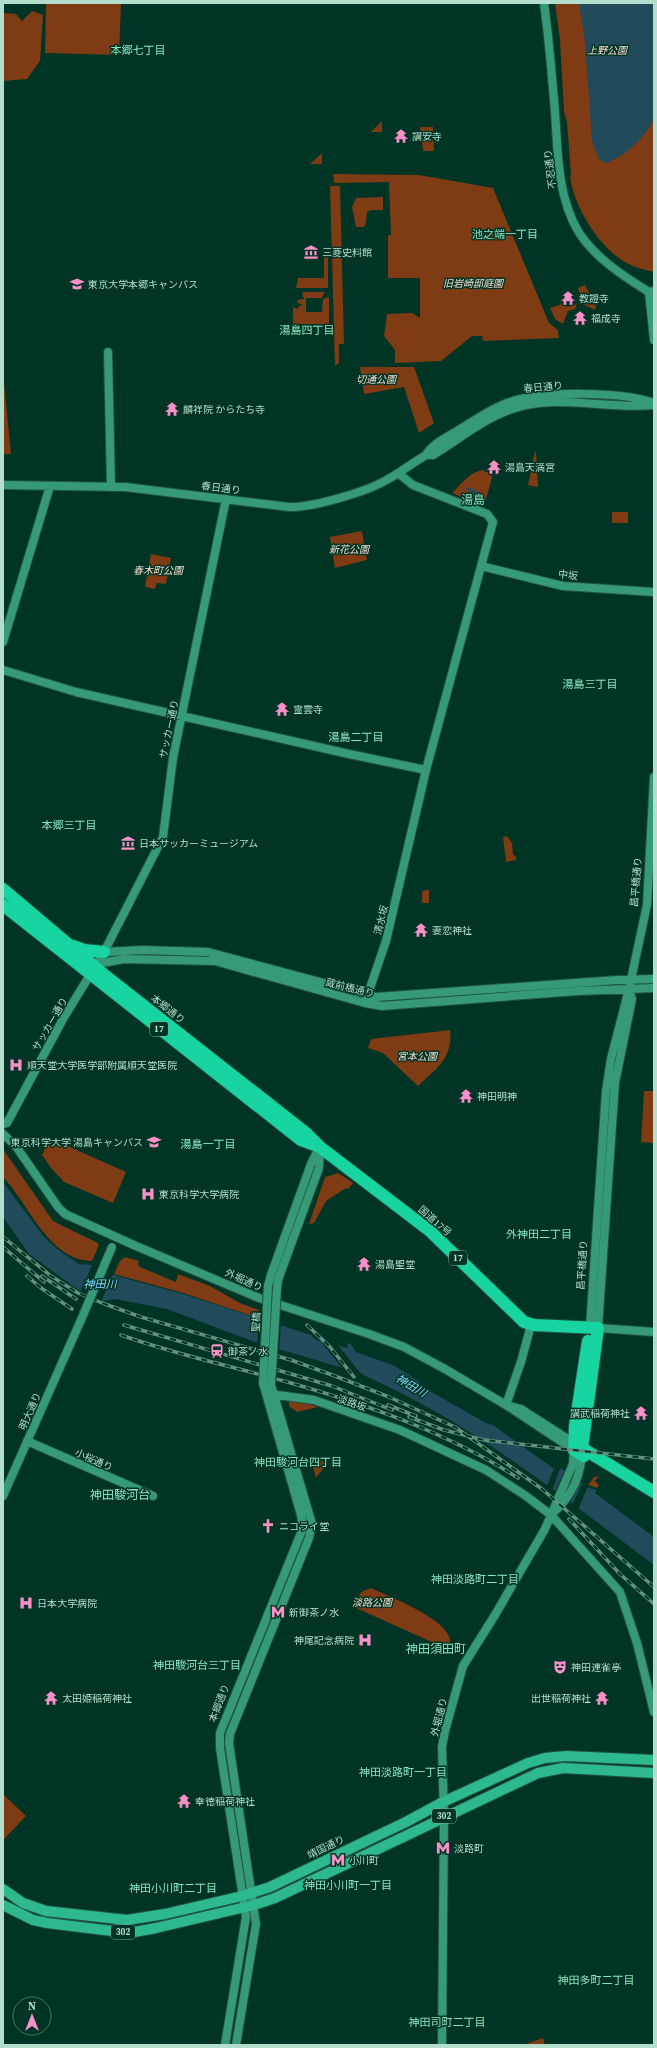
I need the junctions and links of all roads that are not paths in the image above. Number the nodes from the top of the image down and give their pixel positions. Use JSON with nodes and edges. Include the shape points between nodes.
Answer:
{"nodes":[{"id":1,"x":544,"y":3,"type":"edge"},
{"id":2,"x":651,"y":292,"type":"edge"},
{"id":3,"x":654,"y":340,"type":"edge"},
{"id":4,"x":108,"y":352,"type":"dead end"},
{"id":5,"x":654,"y":404,"type":"edge"},
{"id":6,"x":398,"y":473,"type":"junction"},
{"id":7,"x":3,"y":485,"type":"edge"},
{"id":8,"x":50,"y":486,"type":"junction"},
{"id":9,"x":110,"y":487,"type":"junction"},
{"id":10,"x":226,"y":499,"type":"junction"},
{"id":11,"x":481,"y":566,"type":"junction"},
{"id":12,"x":654,"y":592,"type":"edge"},
{"id":13,"x":3,"y":642,"type":"edge"},
{"id":14,"x":3,"y":670,"type":"edge"},
{"id":15,"x":182,"y":715,"type":"junction"},
{"id":16,"x":426,"y":770,"type":"junction"},
{"id":17,"x":654,"y":777,"type":"edge"},
{"id":18,"x":3,"y":889,"type":"edge"},
{"id":19,"x":3,"y":905,"type":"edge"},
{"id":20,"x":70,"y":944,"type":"junction"},
{"id":21,"x":104,"y":952,"type":"junction"},
{"id":22,"x":93,"y":971,"type":"junction"},
{"id":23,"x":631,"y":979,"type":"junction"},
{"id":24,"x":654,"y":979,"type":"edge"},
{"id":25,"x":654,"y":988,"type":"edge"},
{"id":26,"x":629,"y":989,"type":"junction"},
{"id":27,"x":367,"y":1000,"type":"junction"},
{"id":28,"x":3,"y":1124,"type":"edge"},
{"id":29,"x":3,"y":1134,"type":"edge"},
{"id":30,"x":320,"y":1147,"type":"junction"},
{"id":31,"x":116,"y":1238,"type":"junction"},
{"id":32,"x":531,"y":1325,"type":"junction"},
{"id":33,"x":594,"y":1328,"type":"junction"},
{"id":34,"x":654,"y":1332,"type":"edge"},
{"id":35,"x":267,"y":1384,"type":"junction"},
{"id":36,"x":269,"y":1394,"type":"junction"},
{"id":37,"x":506,"y":1405,"type":"junction"},
{"id":38,"x":27,"y":1441,"type":"junction"},
{"id":39,"x":578,"y":1449,"type":"junction"},
{"id":40,"x":654,"y":1492,"type":"edge"},
{"id":41,"x":3,"y":1496,"type":"edge"},
{"id":42,"x":152,"y":1496,"type":"dead end"},
{"id":43,"x":654,"y":1500,"type":"edge"},
{"id":44,"x":551,"y":1515,"type":"junction"},
{"id":45,"x":654,"y":1712,"type":"edge"},
{"id":46,"x":654,"y":1760,"type":"edge"},
{"id":47,"x":654,"y":1773,"type":"edge"},
{"id":48,"x":443,"y":1802,"type":"junction"},
{"id":49,"x":444,"y":1816,"type":"junction"},
{"id":50,"x":3,"y":1889,"type":"edge"},
{"id":51,"x":247,"y":1895,"type":"junction"},
{"id":52,"x":3,"y":1905,"type":"edge"},
{"id":53,"x":249,"y":1906,"type":"junction"},
{"id":54,"x":225,"y":2045,"type":"edge"},
{"id":55,"x":236,"y":2045,"type":"edge"},
{"id":56,"x":442,"y":2045,"type":"edge"}],
"edges":[{"from":1,"to":2,"type":"street","name":"不忍通り","via":[[559,172],[568,210],[578,232],[590,248],[617,270]]},
{"from":2,"to":3,"type":"street"},
{"from":4,"to":9,"type":"street"},
{"from":5,"to":6,"type":"street","name":"春日通り","via":[[533,404],[504,411],[484,419],[433,455],[426,455]]},
{"from":6,"to":10,"type":"street","name":"春日通り","via":[[368,488],[303,506]]},
{"from":6,"to":11,"type":"street","name":"清水坂","via":[[413,485],[491,517],[492,525]]},
{"from":7,"to":8,"type":"street","name":"春日通り"},
{"from":8,"to":9,"type":"street","name":"春日通り"},
{"from":8,"to":13,"type":"street"},
{"from":9,"to":10,"type":"street","name":"春日通り"},
{"from":10,"to":15,"type":"street","name":"サッカー通り"},
{"from":11,"to":12,"type":"street","name":"中坂","via":[[563,586]]},
{"from":11,"to":16,"type":"street","name":"清水坂"},
{"from":14,"to":15,"type":"street","via":[[76,692]]},
{"from":15,"to":16,"type":"street"},
{"from":15,"to":21,"type":"street","name":"サッカー通り","via":[[171,773],[164,837]]},
{"from":16,"to":27,"type":"street","name":"清水坂","via":[[386,941]]},
{"from":17,"to":23,"type":"street","name":"昌平橋通り","via":[[647,905]]},
{"from":18,"to":20,"type":"highway","name":"本郷通り","number":"17"},
{"from":19,"to":22,"type":"highway","name":"本郷通り","number":"17"},
{"from":20,"to":21,"type":"highway","via":[[84,950]]},
{"from":20,"to":22,"type":"highway","name":"本郷通り","number":"17"},
{"from":21,"to":22,"type":"street","name":"サッカー通り"},
{"from":21,"to":27,"type":"street","name":"蔵前橋通り","via":[[208,952]]},
{"from":22,"to":27,"type":"street","name":"蔵前橋通り","via":[[102,963],[124,959],[215,961]]},
{"from":22,"to":28,"type":"street","name":"サッカー通り","via":[[63,1019],[7,1123]]},
{"from":22,"to":30,"type":"highway","name":"本郷通り","number":"17","via":[[306,1133]]},
{"from":23,"to":24,"type":"street","name":"蔵前橋通り"},
{"from":23,"to":26,"type":"street","name":"昌平橋通り"},
{"from":23,"to":27,"type":"street","name":"蔵前橋通り"},
{"from":25,"to":26,"type":"street","name":"蔵前橋通り"},
{"from":26,"to":27,"type":"street","name":"蔵前橋通り","via":[[382,1006]]},
{"from":26,"to":33,"type":"street","name":"昌平橋通り","via":[[632,999],[615,1083]]},
{"from":29,"to":31,"type":"street","name":"外堀通り","via":[[15,1145],[60,1210]]},
{"from":30,"to":32,"type":"highway","name":"国道17号","number":"17","via":[[418,1221],[524,1322]]},
{"from":30,"to":35,"type":"street","name":"聖橋","bridge":true,"via":[[319,1168],[278,1280]]},
{"from":30,"to":35,"type":"street","name":"聖橋","bridge":true,"via":[[270,1275]]},
{"from":31,"to":37,"type":"street","name":"外堀通り","via":[[259,1298],[404,1347]]},
{"from":31,"to":38,"type":"street","name":"明大通り","bridge":true},
{"from":32,"to":33,"type":"highway"},
{"from":32,"to":37,"type":"street"},
{"from":33,"to":34,"type":"street"},
{"from":33,"to":39,"type":"highway","name":"昌平橋通り"},
{"from":35,"to":36,"type":"street","name":"本郷通り"},
{"from":36,"to":44,"type":"street","name":"淡路坂","via":[[314,1400],[400,1430],[493,1475]]},
{"from":36,"to":51,"type":"street","name":"本郷通り","via":[[303,1525],[295,1552],[220,1733],[220,1748]]},
{"from":37,"to":39,"type":"street","name":"外堀通り"},
{"from":38,"to":41,"type":"street","name":"明大通り"},
{"from":38,"to":42,"type":"street","name":"小桜通り"},
{"from":39,"to":40,"type":"highway"},
{"from":39,"to":43,"type":"highway"},
{"from":39,"to":44,"type":"street","name":"外堀通り"},
{"from":39,"to":44,"type":"street","name":"外堀通り","via":[[581,1469],[566,1501]]},
{"from":44,"to":45,"type":"street","name":"淡路坂","via":[[620,1592],[637,1643]]},
{"from":44,"to":48,"type":"street","name":"外堀通り","via":[[463,1666],[442,1747]]},
{"from":46,"to":48,"type":"main road","name":"靖国通り","number":"302","via":[[566,1756],[545,1758],[528,1763]]},
{"from":47,"to":49,"type":"main road","number":"302","via":[[552,1769]]},
{"from":48,"to":49,"type":"street","name":"外堀通り"},
{"from":48,"to":51,"type":"main road","name":"靖国通り","number":"302","via":[[305,1871]]},
{"from":49,"to":53,"type":"main road","number":"302","via":[[275,1898]]},
{"from":49,"to":56,"type":"street","name":"外堀通り"},
{"from":50,"to":51,"type":"main road","name":"靖国通り","number":"302","via":[[23,1903],[46,1911],[127,1920]]},
{"from":51,"to":53,"type":"street","name":"本郷通り"},
{"from":52,"to":53,"type":"main road","number":"302","via":[[40,1922],[129,1932]]},
{"from":53,"to":54,"type":"street","name":"本郷通り"},
{"from":53,"to":55,"type":"street","name":"本郷通り","via":[[256,1924]]}]}
